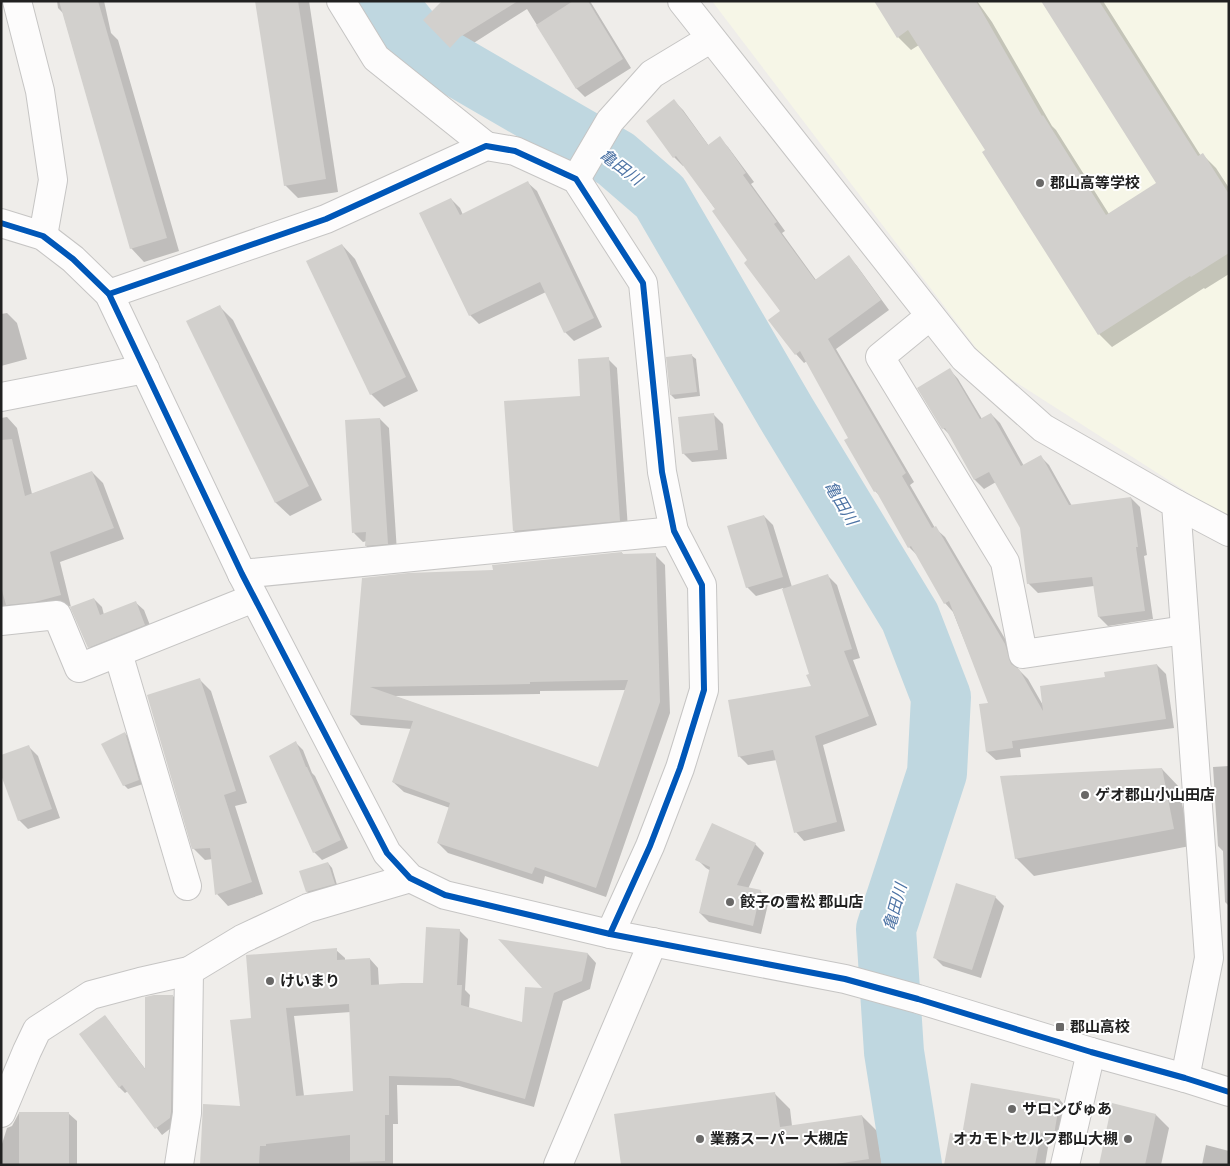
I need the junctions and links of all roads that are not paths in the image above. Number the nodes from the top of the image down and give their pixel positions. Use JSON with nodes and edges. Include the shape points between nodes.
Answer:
{"nodes":[{"id":1,"x":17,"y":1,"type":"edge"},
{"id":2,"x":341,"y":1,"type":"edge"},
{"id":3,"x":682,"y":1,"type":"edge"},
{"id":4,"x":710,"y":39,"type":"junction"},
{"id":5,"x":486,"y":146,"type":"junction"},
{"id":6,"x":577,"y":178,"type":"junction"},
{"id":7,"x":1,"y":224,"type":"edge"},
{"id":8,"x":43,"y":236,"type":"junction"},
{"id":9,"x":109,"y":294,"type":"junction"},
{"id":10,"x":930,"y":316,"type":"junction"},
{"id":11,"x":144,"y":370,"type":"junction"},
{"id":12,"x":1,"y":397,"type":"edge"},
{"id":13,"x":1176,"y":504,"type":"junction"},
{"id":14,"x":674,"y":531,"type":"junction"},
{"id":15,"x":1229,"y":532,"type":"edge"},
{"id":16,"x":248,"y":586,"type":"junction"},
{"id":17,"x":1,"y":621,"type":"edge"},
{"id":18,"x":1185,"y":630,"type":"junction"},
{"id":19,"x":118,"y":653,"type":"junction"},
{"id":20,"x":410,"y":878,"type":"junction"},
{"id":21,"x":187,"y":886,"type":"dead end"},
{"id":22,"x":610,"y":934,"type":"junction"},
{"id":23,"x":653,"y":942,"type":"junction"},
{"id":24,"x":1219,"y":954,"type":"edge"},
{"id":25,"x":189,"y":972,"type":"junction"},
{"id":26,"x":1091,"y":1052,"type":"junction"},
{"id":27,"x":1185,"y":1078,"type":"junction"},
{"id":28,"x":1229,"y":1092,"type":"edge"},
{"id":29,"x":1,"y":1113,"type":"edge"},
{"id":30,"x":178,"y":1165,"type":"edge"},
{"id":31,"x":558,"y":1165,"type":"edge"},
{"id":32,"x":1065,"y":1165,"type":"edge"}],
"edges":[{"from":1,"to":8,"type":"street","via":[[40,91],[53,180]]},
{"from":2,"to":5,"type":"street","via":[[376,58]]},
{"from":3,"to":4,"type":"street"},
{"from":4,"to":6,"type":"street","via":[[652,74],[610,122]]},
{"from":4,"to":10,"type":"street"},
{"from":5,"to":6,"type":"street","via":[[515,151]]},
{"from":5,"to":9,"type":"street","via":[[326,219]]},
{"from":6,"to":14,"type":"street","via":[[643,283],[662,472]]},
{"from":7,"to":8,"type":"street"},
{"from":8,"to":9,"type":"street","via":[[74,259]]},
{"from":9,"to":11,"type":"street"},
{"from":10,"to":13,"type":"street","via":[[964,358],[1043,428]]},
{"from":10,"to":18,"type":"street","via":[[880,357],[1005,562],[1023,654]]},
{"from":11,"to":12,"type":"street"},
{"from":11,"to":16,"type":"street"},
{"from":13,"to":15,"type":"street"},
{"from":13,"to":18,"type":"street"},
{"from":14,"to":16,"type":"street"},
{"from":14,"to":22,"type":"street","via":[[702,585],[704,690],[680,768],[650,846]]},
{"from":16,"to":19,"type":"street"},
{"from":16,"to":20,"type":"street","via":[[387,853]]},
{"from":17,"to":19,"type":"street","via":[[57,615],[79,668]]},
{"from":18,"to":24,"type":"street"},
{"from":19,"to":21,"type":"street"},
{"from":20,"to":22,"type":"street","via":[[445,895]]},
{"from":20,"to":25,"type":"street","via":[[308,908],[242,939]]},
{"from":22,"to":23,"type":"street"},
{"from":23,"to":26,"type":"street","via":[[845,980]]},
{"from":23,"to":31,"type":"street"},
{"from":24,"to":27,"type":"street"},
{"from":25,"to":29,"type":"street","via":[[91,995],[37,1030]]},
{"from":25,"to":30,"type":"street","via":[[187,1113]]},
{"from":26,"to":27,"type":"street"},
{"from":26,"to":32,"type":"street"},
{"from":27,"to":28,"type":"street"}]}
